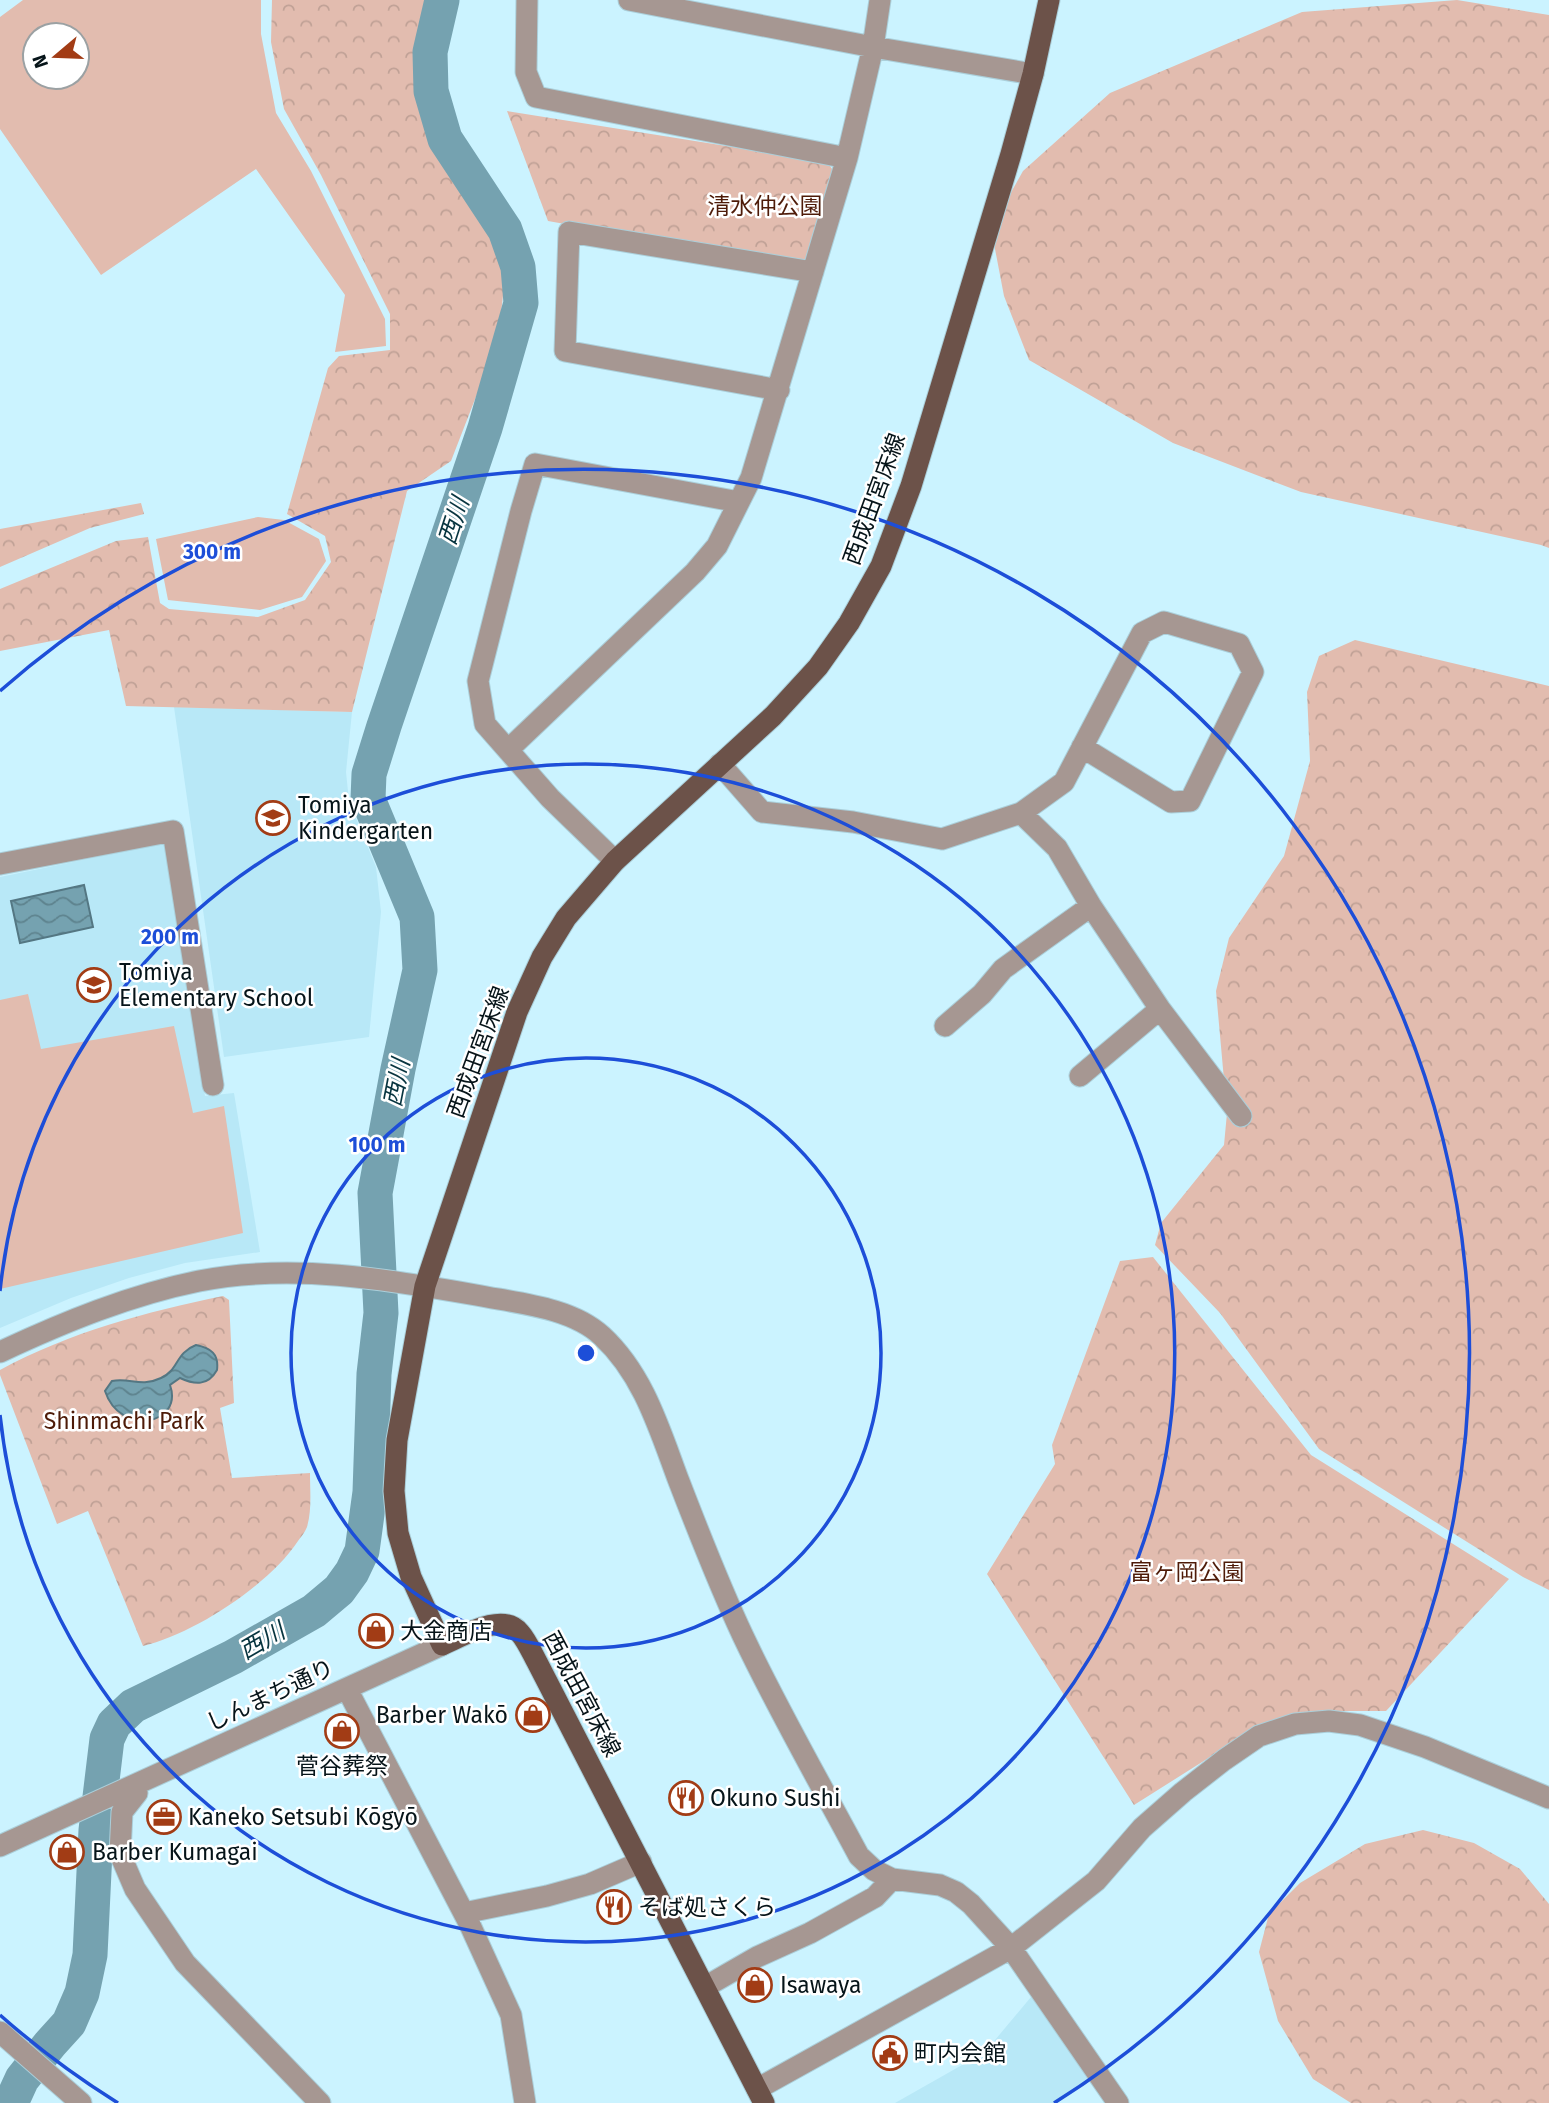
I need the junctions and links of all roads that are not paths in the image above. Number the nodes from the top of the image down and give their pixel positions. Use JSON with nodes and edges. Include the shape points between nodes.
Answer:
{"nodes":[{"id":1,"x":527,"y":0,"type":"edge"},
{"id":2,"x":629,"y":0,"type":"edge"},
{"id":3,"x":880,"y":0,"type":"edge"},
{"id":4,"x":1049,"y":0,"type":"edge"},
{"id":5,"x":873,"y":47,"type":"junction"},
{"id":6,"x":1033,"y":74,"type":"junction"},
{"id":7,"x":847,"y":158,"type":"junction"},
{"id":8,"x":813,"y":272,"type":"junction"},
{"id":9,"x":779,"y":390,"type":"junction"},
{"id":10,"x":739,"y":502,"type":"junction"},
{"id":11,"x":1082,"y":747,"type":"junction"},
{"id":12,"x":509,"y":749,"type":"junction"},
{"id":13,"x":720,"y":764,"type":"junction"},
{"id":14,"x":1021,"y":813,"type":"junction"},
{"id":15,"x":615,"y":861,"type":"junction"},
{"id":16,"x":0,"y":864,"type":"edge"},
{"id":17,"x":1091,"y":906,"type":"junction"},
{"id":18,"x":1160,"y":1009,"type":"junction"},
{"id":19,"x":945,"y":1026,"type":"dead end"},
{"id":20,"x":1080,"y":1076,"type":"dead end"},
{"id":21,"x":213,"y":1085,"type":"dead end"},
{"id":22,"x":1241,"y":1116,"type":"dead end"},
{"id":23,"x":425,"y":1286,"type":"junction"},
{"id":24,"x":0,"y":1352,"type":"edge"},
{"id":25,"x":442,"y":1645,"type":"junction"},
{"id":26,"x":347,"y":1689,"type":"junction"},
{"id":27,"x":127,"y":1789,"type":"junction"},
{"id":28,"x":1549,"y":1798,"type":"edge"},
{"id":29,"x":0,"y":1846,"type":"edge"},
{"id":30,"x":641,"y":1862,"type":"junction"},
{"id":31,"x":892,"y":1878,"type":"junction"},
{"id":32,"x":464,"y":1913,"type":"junction"},
{"id":33,"x":1011,"y":1948,"type":"junction"},
{"id":34,"x":705,"y":1987,"type":"junction"},
{"id":35,"x":4,"y":2036,"type":"edge"},
{"id":36,"x":760,"y":2096,"type":"edge"},
{"id":37,"x":81,"y":2103,"type":"edge"},
{"id":38,"x":320,"y":2103,"type":"edge"},
{"id":39,"x":525,"y":2103,"type":"edge"},
{"id":40,"x":1118,"y":2103,"type":"edge"}],
"edges":[{"from":1,"to":7,"type":"street","via":[[526,72],[536,97]]},
{"from":2,"to":5,"type":"street"},
{"from":3,"to":5,"type":"street"},
{"from":4,"to":6,"type":"main road","name":"西成田宮床線"},
{"from":5,"to":6,"type":"street"},
{"from":5,"to":7,"type":"street"},
{"from":6,"to":13,"type":"main road","name":"西成田宮床線","via":[[911,486],[881,566],[818,667]]},
{"from":7,"to":8,"type":"street"},
{"from":8,"to":9,"type":"street"},
{"from":8,"to":9,"type":"street","via":[[569,232],[565,351]]},
{"from":9,"to":10,"type":"street"},
{"from":10,"to":12,"type":"street","via":[[718,546],[695,572]]},
{"from":10,"to":12,"type":"street","via":[[535,464],[478,681],[485,724]]},
{"from":11,"to":11,"type":"street","via":[[1142,633],[1164,622],[1239,644],[1253,672],[1190,801],[1171,802]]},
{"from":11,"to":14,"type":"street","via":[[1064,782]]},
{"from":12,"to":15,"type":"street","via":[[550,798]]},
{"from":13,"to":14,"type":"street","via":[[762,812],[853,822],[942,839]]},
{"from":13,"to":15,"type":"main road","name":"西成田宮床線"},
{"from":14,"to":17,"type":"street","via":[[1057,848]]},
{"from":15,"to":23,"type":"main road","name":"西成田宮床線","via":[[566,918],[517,1012]]},
{"from":16,"to":21,"type":"street","via":[[173,831]]},
{"from":17,"to":18,"type":"street"},
{"from":17,"to":19,"type":"street","via":[[1003,969]]},
{"from":18,"to":20,"type":"street"},
{"from":18,"to":22,"type":"street"},
{"from":23,"to":24,"type":"street","via":[[300,1273],[200,1281],[63,1322]]},
{"from":23,"to":25,"type":"main road","name":"西成田宮床線","via":[[397,1440],[394,1491],[398,1533],[411,1577]]},
{"from":23,"to":31,"type":"street","via":[[572,1317],[601,1334],[628,1366],[648,1399],[705,1547],[774,1696],[859,1856]]},
{"from":25,"to":26,"type":"street","name":"しんまち通り"},
{"from":25,"to":30,"type":"main road","name":"西成田宮床線","via":[[494,1623],[508,1623],[519,1631]]},
{"from":26,"to":27,"type":"street","name":"しんまち通り"},
{"from":26,"to":32,"type":"street"},
{"from":27,"to":29,"type":"street","name":"しんまち通り"},
{"from":27,"to":38,"type":"street","via":[[137,1793],[122,1812],[120,1854],[135,1889],[184,1963]]},
{"from":28,"to":33,"type":"street","via":[[1360,1725],[1329,1721],[1295,1724],[1259,1736],[1183,1792],[1142,1828],[1096,1881]]},
{"from":30,"to":32,"type":"street","via":[[590,1884]]},
{"from":30,"to":34,"type":"main road","name":"西成田宮床線"},
{"from":31,"to":33,"type":"street","via":[[956,1892]]},
{"from":31,"to":34,"type":"street","via":[[875,1897]]},
{"from":32,"to":39,"type":"street","via":[[511,2015]]},
{"from":33,"to":36,"type":"street"},
{"from":33,"to":40,"type":"street"},
{"from":34,"to":36,"type":"main road","name":"西成田宮床線"},
{"from":35,"to":37,"type":"street"}]}
